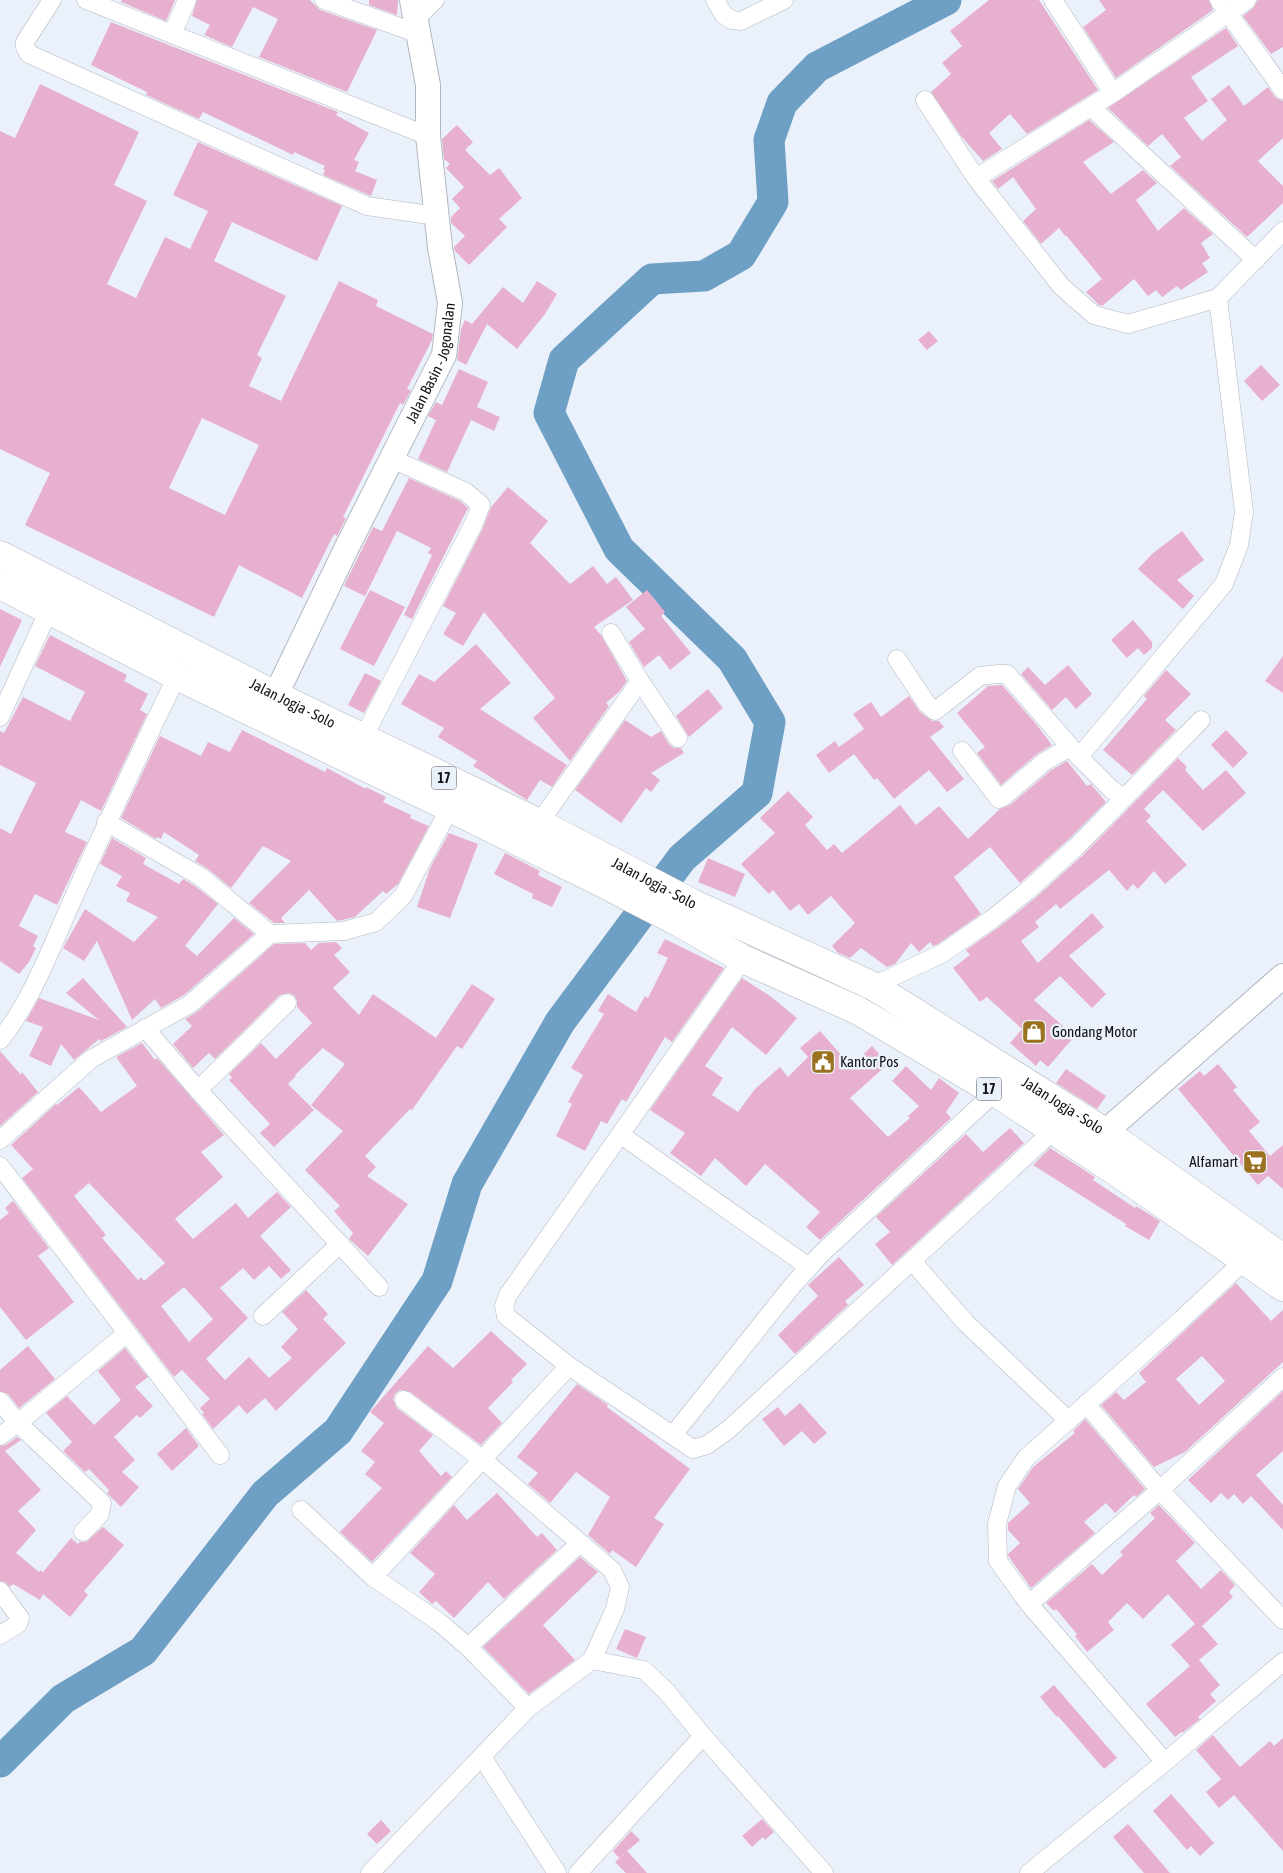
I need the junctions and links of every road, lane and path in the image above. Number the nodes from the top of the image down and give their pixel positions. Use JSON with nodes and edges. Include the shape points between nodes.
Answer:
{"nodes":[{"id":1,"x":52,"y":0,"type":"edge"},
{"id":2,"x":86,"y":0,"type":"edge"},
{"id":3,"x":187,"y":0,"type":"edge"},
{"id":4,"x":324,"y":0,"type":"edge"},
{"id":5,"x":715,"y":0,"type":"edge"},
{"id":6,"x":784,"y":0,"type":"edge"},
{"id":7,"x":1053,"y":0,"type":"edge"},
{"id":8,"x":1247,"y":0,"type":"edge"},
{"id":9,"x":1223,"y":6,"type":"edge"},
{"id":10,"x":421,"y":12,"type":"edge"},
{"id":11,"x":172,"y":34,"type":"junction"},
{"id":12,"x":1283,"y":90,"type":"edge"},
{"id":13,"x":1113,"y":94,"type":"junction"},
{"id":14,"x":925,"y":100,"type":"dead end"},
{"id":15,"x":1091,"y":107,"type":"junction"},
{"id":16,"x":428,"y":136,"type":"junction"},
{"id":17,"x":976,"y":178,"type":"junction"},
{"id":18,"x":437,"y":216,"type":"junction"},
{"id":19,"x":1283,"y":231,"type":"edge"},
{"id":20,"x":1256,"y":260,"type":"junction"},
{"id":21,"x":1218,"y":298,"type":"junction"},
{"id":22,"x":392,"y":458,"type":"junction"},
{"id":23,"x":0,"y":555,"type":"edge"},
{"id":24,"x":0,"y":585,"type":"edge"},
{"id":25,"x":49,"y":610,"type":"junction"},
{"id":26,"x":611,"y":633,"type":"dead end"},
{"id":27,"x":897,"y":659,"type":"dead end"},
{"id":28,"x":177,"y":676,"type":"junction"},
{"id":29,"x":640,"y":681,"type":"junction"},
{"id":30,"x":270,"y":707,"type":"junction"},
{"id":31,"x":0,"y":717,"type":"edge"},
{"id":32,"x":1201,"y":720,"type":"dead end"},
{"id":33,"x":363,"y":738,"type":"junction"},
{"id":34,"x":678,"y":738,"type":"dead end"},
{"id":35,"x":962,"y":751,"type":"dead end"},
{"id":36,"x":1074,"y":752,"type":"junction"},
{"id":37,"x":1123,"y":798,"type":"junction"},
{"id":38,"x":450,"y":808,"type":"junction"},
{"id":39,"x":106,"y":822,"type":"junction"},
{"id":40,"x":539,"y":824,"type":"junction"},
{"id":41,"x":606,"y":872,"type":"junction"},
{"id":42,"x":685,"y":913,"type":"junction"},
{"id":43,"x":270,"y":934,"type":"junction"},
{"id":44,"x":743,"y":959,"type":"junction"},
{"id":45,"x":1283,"y":976,"type":"edge"},
{"id":46,"x":873,"y":986,"type":"junction"},
{"id":47,"x":287,"y":1004,"type":"dead end"},
{"id":48,"x":145,"y":1028,"type":"junction"},
{"id":49,"x":0,"y":1040,"type":"edge"},
{"id":50,"x":198,"y":1090,"type":"junction"},
{"id":51,"x":995,"y":1092,"type":"junction"},
{"id":52,"x":1053,"y":1131,"type":"junction"},
{"id":53,"x":1105,"y":1132,"type":"junction"},
{"id":54,"x":621,"y":1135,"type":"junction"},
{"id":55,"x":0,"y":1140,"type":"edge"},
{"id":56,"x":0,"y":1166,"type":"edge"},
{"id":57,"x":340,"y":1244,"type":"junction"},
{"id":58,"x":1283,"y":1258,"type":"edge"},
{"id":59,"x":1245,"y":1260,"type":"junction"},
{"id":60,"x":912,"y":1261,"type":"junction"},
{"id":61,"x":809,"y":1267,"type":"junction"},
{"id":62,"x":1283,"y":1287,"type":"edge"},
{"id":63,"x":379,"y":1288,"type":"dead end"},
{"id":64,"x":264,"y":1316,"type":"dead end"},
{"id":65,"x":127,"y":1333,"type":"junction"},
{"id":66,"x":570,"y":1366,"type":"junction"},
{"id":67,"x":1283,"y":1377,"type":"edge"},
{"id":68,"x":404,"y":1400,"type":"dead end"},
{"id":69,"x":0,"y":1401,"type":"edge"},
{"id":70,"x":1086,"y":1404,"type":"junction"},
{"id":71,"x":1068,"y":1420,"type":"junction"},
{"id":72,"x":18,"y":1423,"type":"junction"},
{"id":73,"x":673,"y":1435,"type":"junction"},
{"id":74,"x":0,"y":1436,"type":"edge"},
{"id":75,"x":220,"y":1455,"type":"dead end"},
{"id":76,"x":483,"y":1460,"type":"junction"},
{"id":77,"x":1160,"y":1490,"type":"junction"},
{"id":78,"x":301,"y":1510,"type":"dead end"},
{"id":79,"x":83,"y":1532,"type":"dead end"},
{"id":80,"x":580,"y":1543,"type":"junction"},
{"id":81,"x":372,"y":1576,"type":"junction"},
{"id":82,"x":0,"y":1591,"type":"edge"},
{"id":83,"x":1028,"y":1604,"type":"junction"},
{"id":84,"x":1283,"y":1620,"type":"edge"},
{"id":85,"x":0,"y":1635,"type":"edge"},
{"id":86,"x":468,"y":1647,"type":"junction"},
{"id":87,"x":592,"y":1660,"type":"junction"},
{"id":88,"x":1283,"y":1662,"type":"edge"},
{"id":89,"x":528,"y":1708,"type":"junction"},
{"id":90,"x":704,"y":1736,"type":"junction"},
{"id":91,"x":482,"y":1757,"type":"junction"},
{"id":92,"x":1164,"y":1762,"type":"junction"},
{"id":93,"x":370,"y":1873,"type":"edge"},
{"id":94,"x":557,"y":1873,"type":"edge"},
{"id":95,"x":578,"y":1873,"type":"edge"},
{"id":96,"x":824,"y":1873,"type":"edge"},
{"id":97,"x":1029,"y":1873,"type":"edge"}],
"edges":[{"from":1,"to":18,"type":"street","via":[[25,42],[24,47],[29,54],[367,206]]},
{"from":2,"to":11,"type":"street"},
{"from":3,"to":11,"type":"street"},
{"from":4,"to":10,"type":"street"},
{"from":5,"to":6,"type":"street","via":[[724,15],[741,21]]},
{"from":7,"to":13,"type":"street"},
{"from":8,"to":9,"type":"street"},
{"from":9,"to":12,"type":"street"},
{"from":9,"to":13,"type":"street"},
{"from":10,"to":16,"type":"main road","name":"Jalan Basin - Jogonalan","via":[[428,85]]},
{"from":11,"to":16,"type":"street"},
{"from":13,"to":15,"type":"street"},
{"from":14,"to":17,"type":"street"},
{"from":15,"to":17,"type":"street"},
{"from":15,"to":20,"type":"street"},
{"from":16,"to":18,"type":"main road","name":"Jalan Basin - Jogonalan"},
{"from":17,"to":21,"type":"street","via":[[1061,286],[1094,315],[1128,324]]},
{"from":18,"to":22,"type":"main road","name":"Jalan Basin - Jogonalan","via":[[450,303],[444,354]]},
{"from":19,"to":20,"type":"street"},
{"from":20,"to":21,"type":"street"},
{"from":21,"to":36,"type":"street","via":[[1244,512],[1239,545],[1224,584]]},
{"from":22,"to":30,"type":"main road","name":"Jalan Basin - Jogonalan"},
{"from":22,"to":33,"type":"street","via":[[466,492],[481,505]]},
{"from":23,"to":30,"type":"highway","name":"Jalan Jogja - Solo","number":"17"},
{"from":24,"to":25,"type":"highway","name":"Jalan Jogja - Solo","number":"17"},
{"from":25,"to":28,"type":"highway","name":"Jalan Jogja - Solo","number":"17"},
{"from":25,"to":31,"type":"street"},
{"from":26,"to":29,"type":"street"},
{"from":27,"to":36,"type":"street","via":[[927,704],[936,711],[980,676],[1008,674]]},
{"from":28,"to":30,"type":"highway","name":"Jalan Jogja - Solo","number":"17"},
{"from":28,"to":39,"type":"street"},
{"from":29,"to":34,"type":"street"},
{"from":29,"to":40,"type":"street"},
{"from":30,"to":33,"type":"highway","name":"Jalan Jogja - Solo","number":"17"},
{"from":30,"to":38,"type":"highway","name":"Jalan Jogja - Solo","number":"17"},
{"from":32,"to":37,"type":"street"},
{"from":33,"to":40,"type":"highway","name":"Jalan Jogja - Solo","number":"17"},
{"from":35,"to":36,"type":"street","via":[[999,799],[1044,762]]},
{"from":36,"to":37,"type":"street"},
{"from":37,"to":46,"type":"street","via":[[1076,847],[992,919],[943,953]]},
{"from":38,"to":41,"type":"highway","name":"Jalan Jogja - Solo","number":"17"},
{"from":38,"to":43,"type":"street","via":[[403,896],[376,922],[344,931]]},
{"from":39,"to":43,"type":"street","via":[[201,877]]},
{"from":39,"to":49,"type":"street","via":[[38,977],[14,1024]]},
{"from":40,"to":41,"type":"highway","name":"Jalan Jogja - Solo","number":"17"},
{"from":41,"to":42,"type":"highway","name":"Jalan Jogja - Solo","number":"17"},
{"from":42,"to":44,"type":"highway","name":"Jalan Jogja - Solo","number":"17"},
{"from":42,"to":46,"type":"highway","name":"Jalan Jogja - Solo","number":"17"},
{"from":43,"to":48,"type":"street","via":[[190,1004]]},
{"from":44,"to":51,"type":"highway","name":"Jalan Jogja - Solo","number":"17","via":[[857,1010]]},
{"from":44,"to":54,"type":"street"},
{"from":45,"to":53,"type":"main road"},
{"from":46,"to":53,"type":"highway","name":"Jalan Jogja - Solo","number":"17"},
{"from":47,"to":50,"type":"street"},
{"from":48,"to":50,"type":"street"},
{"from":48,"to":55,"type":"street","via":[[91,1059]]},
{"from":50,"to":57,"type":"street"},
{"from":51,"to":52,"type":"highway","name":"Jalan Jogja - Solo","number":"17"},
{"from":51,"to":61,"type":"street"},
{"from":52,"to":59,"type":"highway","name":"Jalan Jogja - Solo","number":"17"},
{"from":52,"to":60,"type":"street"},
{"from":53,"to":58,"type":"highway","name":"Jalan Jogja - Solo","number":"17"},
{"from":54,"to":61,"type":"street"},
{"from":54,"to":66,"type":"street","via":[[508,1295],[504,1306],[506,1316]]},
{"from":56,"to":65,"type":"street"},
{"from":57,"to":63,"type":"street"},
{"from":57,"to":64,"type":"street"},
{"from":59,"to":62,"type":"highway","name":"Jalan Jogja - Solo","number":"17"},
{"from":59,"to":70,"type":"street"},
{"from":60,"to":71,"type":"street","via":[[966,1323]]},
{"from":60,"to":73,"type":"street","via":[[728,1430],[707,1445],[693,1449]]},
{"from":61,"to":73,"type":"street"},
{"from":65,"to":72,"type":"street"},
{"from":65,"to":75,"type":"street"},
{"from":66,"to":73,"type":"street"},
{"from":66,"to":76,"type":"street"},
{"from":67,"to":77,"type":"street"},
{"from":68,"to":76,"type":"street"},
{"from":69,"to":72,"type":"street"},
{"from":70,"to":71,"type":"street"},
{"from":70,"to":77,"type":"street"},
{"from":71,"to":83,"type":"street","via":[[1026,1458],[1007,1486],[997,1524],[998,1561]]},
{"from":72,"to":74,"type":"street"},
{"from":72,"to":79,"type":"street","via":[[102,1502],[100,1514]]},
{"from":76,"to":80,"type":"street"},
{"from":76,"to":81,"type":"street"},
{"from":77,"to":83,"type":"street"},
{"from":77,"to":84,"type":"street"},
{"from":78,"to":81,"type":"street"},
{"from":80,"to":86,"type":"street"},
{"from":80,"to":87,"type":"street","via":[[612,1570],[620,1587],[615,1609]]},
{"from":81,"to":86,"type":"street","via":[[439,1622]]},
{"from":82,"to":85,"type":"street","via":[[20,1618],[18,1624]]},
{"from":83,"to":92,"type":"street"},
{"from":86,"to":89,"type":"street"},
{"from":87,"to":89,"type":"street"},
{"from":87,"to":90,"type":"street","via":[[644,1670]]},
{"from":88,"to":92,"type":"street"},
{"from":89,"to":91,"type":"street"},
{"from":90,"to":95,"type":"street"},
{"from":90,"to":96,"type":"street"},
{"from":91,"to":93,"type":"street"},
{"from":91,"to":94,"type":"street"},
{"from":92,"to":97,"type":"street"}]}
